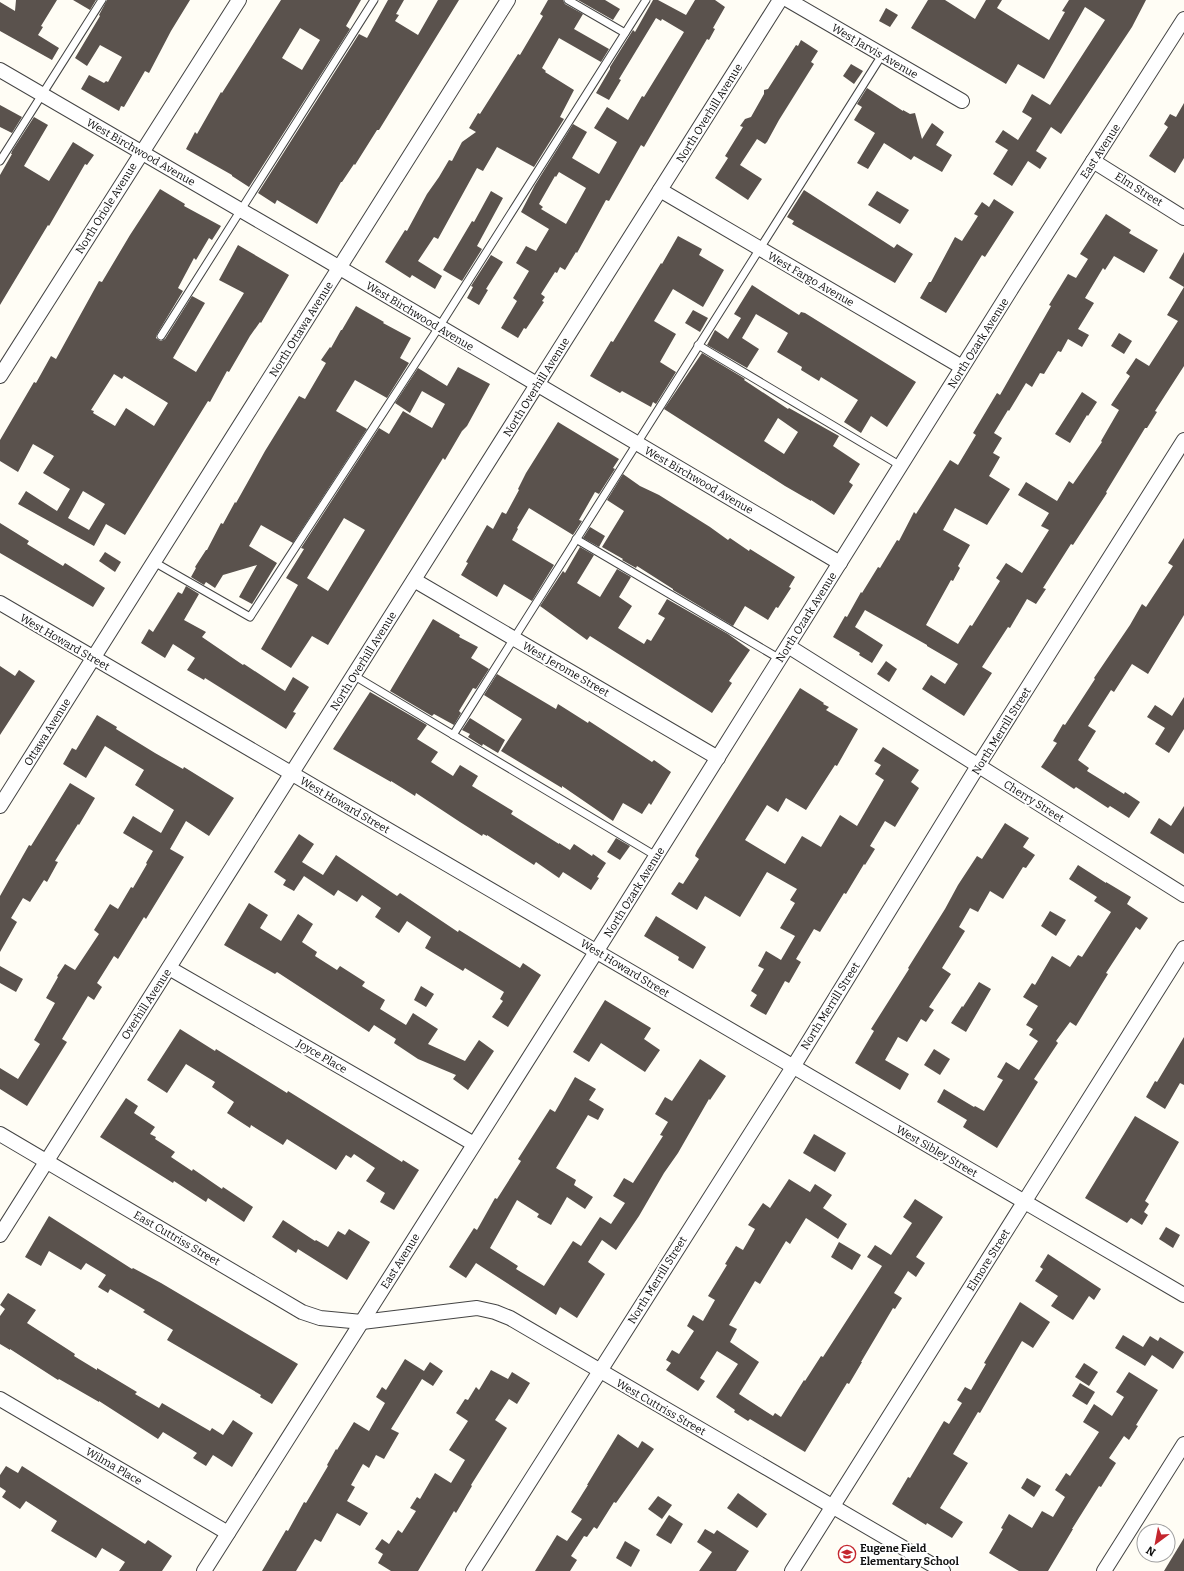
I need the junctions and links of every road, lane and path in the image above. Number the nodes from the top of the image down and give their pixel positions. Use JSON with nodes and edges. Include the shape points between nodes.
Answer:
{"nodes":[{"id":1,"x":102,"y":0,"type":"edge"},
{"id":2,"x":239,"y":0,"type":"edge"},
{"id":3,"x":374,"y":0,"type":"edge"},
{"id":4,"x":508,"y":0,"type":"edge"},
{"id":5,"x":568,"y":0,"type":"edge"},
{"id":6,"x":646,"y":0,"type":"edge"},
{"id":7,"x":780,"y":0,"type":"edge"},
{"id":8,"x":788,"y":0,"type":"edge"},
{"id":9,"x":1184,"y":18,"type":"edge"},
{"id":10,"x":625,"y":33,"type":"junction"},
{"id":11,"x":882,"y":55,"type":"junction"},
{"id":12,"x":0,"y":70,"type":"edge"},
{"id":13,"x":42,"y":94,"type":"junction"},
{"id":14,"x":962,"y":101,"type":"dead end"},
{"id":15,"x":142,"y":153,"type":"junction"},
{"id":16,"x":0,"y":161,"type":"edge"},
{"id":17,"x":1093,"y":161,"type":"junction"},
{"id":18,"x":660,"y":190,"type":"junction"},
{"id":19,"x":241,"y":210,"type":"junction"},
{"id":20,"x":1184,"y":218,"type":"edge"},
{"id":21,"x":758,"y":248,"type":"junction"},
{"id":22,"x":340,"y":268,"type":"junction"},
{"id":23,"x":1015,"y":283,"type":"joint"},
{"id":24,"x":439,"y":327,"type":"junction"},
{"id":25,"x":161,"y":336,"type":"dead end"},
{"id":26,"x":698,"y":345,"type":"junction"},
{"id":27,"x":962,"y":368,"type":"junction"},
{"id":28,"x":0,"y":376,"type":"edge"},
{"id":29,"x":537,"y":385,"type":"junction"},
{"id":30,"x":1184,"y":440,"type":"edge"},
{"id":31,"x":636,"y":443,"type":"junction"},
{"id":32,"x":900,"y":466,"type":"junction"},
{"id":33,"x":576,"y":539,"type":"junction"},
{"id":34,"x":154,"y":562,"type":"junction"},
{"id":35,"x":840,"y":563,"type":"junction"},
{"id":36,"x":414,"y":580,"type":"junction"},
{"id":37,"x":0,"y":604,"type":"edge"},
{"id":38,"x":514,"y":638,"type":"junction"},
{"id":39,"x":788,"y":646,"type":"junction"},
{"id":40,"x":94,"y":658,"type":"junction"},
{"id":41,"x":780,"y":659,"type":"junction"},
{"id":42,"x":353,"y":675,"type":"junction"},
{"id":43,"x":453,"y":734,"type":"junction"},
{"id":44,"x":718,"y":758,"type":"junction"},
{"id":45,"x":978,"y":766,"type":"junction"},
{"id":46,"x":291,"y":773,"type":"junction"},
{"id":47,"x":0,"y":806,"type":"edge"},
{"id":48,"x":656,"y":856,"type":"junction"},
{"id":49,"x":1184,"y":896,"type":"edge"},
{"id":50,"x":1184,"y":948,"type":"edge"},
{"id":51,"x":596,"y":952,"type":"junction"},
{"id":52,"x":169,"y":968,"type":"junction"},
{"id":53,"x":690,"y":1007,"type":"joint"},
{"id":54,"x":792,"y":1067,"type":"junction"},
{"id":55,"x":0,"y":1134,"type":"edge"},
{"id":56,"x":474,"y":1144,"type":"junction"},
{"id":57,"x":46,"y":1161,"type":"junction"},
{"id":58,"x":1024,"y":1202,"type":"junction"},
{"id":59,"x":0,"y":1235,"type":"edge"},
{"id":60,"x":1184,"y":1295,"type":"edge"},
{"id":61,"x":362,"y":1322,"type":"junction"},
{"id":62,"x":600,"y":1371,"type":"junction"},
{"id":63,"x":0,"y":1399,"type":"edge"},
{"id":64,"x":1184,"y":1444,"type":"edge"},
{"id":65,"x":832,"y":1507,"type":"junction"},
{"id":66,"x":228,"y":1533,"type":"junction"},
{"id":67,"x":204,"y":1571,"type":"edge"},
{"id":68,"x":473,"y":1571,"type":"edge"},
{"id":69,"x":792,"y":1571,"type":"edge"},
{"id":70,"x":942,"y":1571,"type":"edge"},
{"id":71,"x":1104,"y":1571,"type":"edge"}],
"edges":[{"from":1,"to":13,"type":"lane"},
{"from":2,"to":15,"type":"street","name":"North Oriole Avenue"},
{"from":3,"to":19,"type":"lane"},
{"from":4,"to":22,"type":"street","name":"North Ottawa Avenue"},
{"from":5,"to":10,"type":"lane"},
{"from":6,"to":10,"type":"lane"},
{"from":7,"to":18,"type":"street","name":"North Overhill Avenue"},
{"from":8,"to":11,"type":"street","name":"West Jarvis Avenue"},
{"from":9,"to":17,"type":"street","name":"East Avenue"},
{"from":10,"to":24,"type":"lane"},
{"from":11,"to":14,"type":"street","name":"West Jarvis Avenue"},
{"from":11,"to":21,"type":"lane"},
{"from":12,"to":13,"type":"street","name":"West Birchwood Avenue"},
{"from":13,"to":15,"type":"street","name":"West Birchwood Avenue"},
{"from":13,"to":16,"type":"lane"},
{"from":15,"to":19,"type":"street","name":"West Birchwood Avenue"},
{"from":15,"to":28,"type":"street","name":"North Oriole Avenue"},
{"from":17,"to":20,"type":"street","name":"Elm Street"},
{"from":17,"to":23,"type":"street","name":"East Avenue"},
{"from":18,"to":21,"type":"street","name":"West Fargo Avenue"},
{"from":18,"to":29,"type":"street","name":"North Overhill Avenue"},
{"from":19,"to":22,"type":"street","name":"West Birchwood Avenue"},
{"from":19,"to":25,"type":"lane"},
{"from":21,"to":26,"type":"lane"},
{"from":21,"to":27,"type":"street","name":"West Fargo Avenue"},
{"from":22,"to":24,"type":"street","name":"West Birchwood Avenue"},
{"from":22,"to":34,"type":"street","name":"North Ottawa Avenue"},
{"from":23,"to":27,"type":"street","name":"North Ozark Avenue"},
{"from":24,"to":29,"type":"street","name":"West Birchwood Avenue"},
{"from":24,"to":34,"type":"lane","via":[[250,617]]},
{"from":26,"to":31,"type":"lane"},
{"from":26,"to":32,"type":"lane"},
{"from":27,"to":32,"type":"street","name":"North Ozark Avenue"},
{"from":29,"to":31,"type":"street","name":"West Birchwood Avenue"},
{"from":29,"to":36,"type":"street","name":"North Overhill Avenue"},
{"from":30,"to":45,"type":"street","name":"North Merrill Street"},
{"from":31,"to":33,"type":"lane"},
{"from":31,"to":35,"type":"street","name":"West Birchwood Avenue"},
{"from":32,"to":35,"type":"street","name":"North Ozark Avenue"},
{"from":33,"to":38,"type":"lane"},
{"from":33,"to":41,"type":"lane"},
{"from":34,"to":40,"type":"street","name":"North Ottawa Avenue"},
{"from":35,"to":39,"type":"street","name":"North Ozark Avenue"},
{"from":36,"to":38,"type":"street","name":"West Jerome Street"},
{"from":36,"to":42,"type":"street","name":"North Overhill Avenue"},
{"from":37,"to":40,"type":"street","name":"West Howard Street"},
{"from":38,"to":43,"type":"lane"},
{"from":38,"to":44,"type":"street","name":"West Jerome Street"},
{"from":39,"to":41,"type":"street","name":"North Ozark Avenue"},
{"from":39,"to":45,"type":"street","name":"Cherry Street"},
{"from":40,"to":46,"type":"street","name":"West Howard Street"},
{"from":40,"to":47,"type":"street","name":"Ottawa Avenue"},
{"from":41,"to":44,"type":"street","name":"North Ozark Avenue"},
{"from":42,"to":43,"type":"lane"},
{"from":42,"to":46,"type":"street","name":"North Overhill Avenue"},
{"from":43,"to":48,"type":"lane"},
{"from":44,"to":48,"type":"street","name":"North Ozark Avenue"},
{"from":45,"to":49,"type":"street","name":"Cherry Street"},
{"from":45,"to":54,"type":"street","name":"North Merrill Street"},
{"from":46,"to":51,"type":"street","name":"West Howard Street"},
{"from":46,"to":52,"type":"street","name":"Overhill Avenue"},
{"from":48,"to":51,"type":"street","name":"North Ozark Avenue"},
{"from":50,"to":58,"type":"street","name":"Elmore Street"},
{"from":51,"to":53,"type":"street","name":"West Howard Street"},
{"from":51,"to":56,"type":"street","name":"East Avenue"},
{"from":52,"to":56,"type":"street","name":"Joyce Place"},
{"from":52,"to":57,"type":"street","name":"Overhill Avenue"},
{"from":53,"to":54,"type":"street","name":"West Sibley Street"},
{"from":54,"to":58,"type":"street","name":"West Sibley Street"},
{"from":54,"to":62,"type":"street","name":"North Merrill Street"},
{"from":55,"to":57,"type":"street","name":"East Cuttriss Street"},
{"from":56,"to":61,"type":"street","name":"East Avenue"},
{"from":57,"to":59,"type":"street","name":"Overhill Avenue"},
{"from":57,"to":61,"type":"street","name":"East Cuttriss Street","via":[[302,1312],[320,1318]]},
{"from":58,"to":60,"type":"street","name":"West Sibley Street"},
{"from":58,"to":65,"type":"street","name":"Elmore Street"},
{"from":61,"to":62,"type":"street","name":"West Cuttriss Street","via":[[477,1308],[510,1318]]},
{"from":61,"to":66,"type":"street","name":"East Avenue"},
{"from":62,"to":65,"type":"street","name":"West Cuttriss Street"},
{"from":62,"to":68,"type":"street","name":"North Merrill Street"},
{"from":63,"to":66,"type":"street","name":"Wilma Place"},
{"from":64,"to":71,"type":"street"},
{"from":65,"to":69,"type":"street","name":"Elmore Street"},
{"from":65,"to":70,"type":"street","name":"West Cuttriss Street"},
{"from":66,"to":67,"type":"street","name":"East Avenue"}]}
